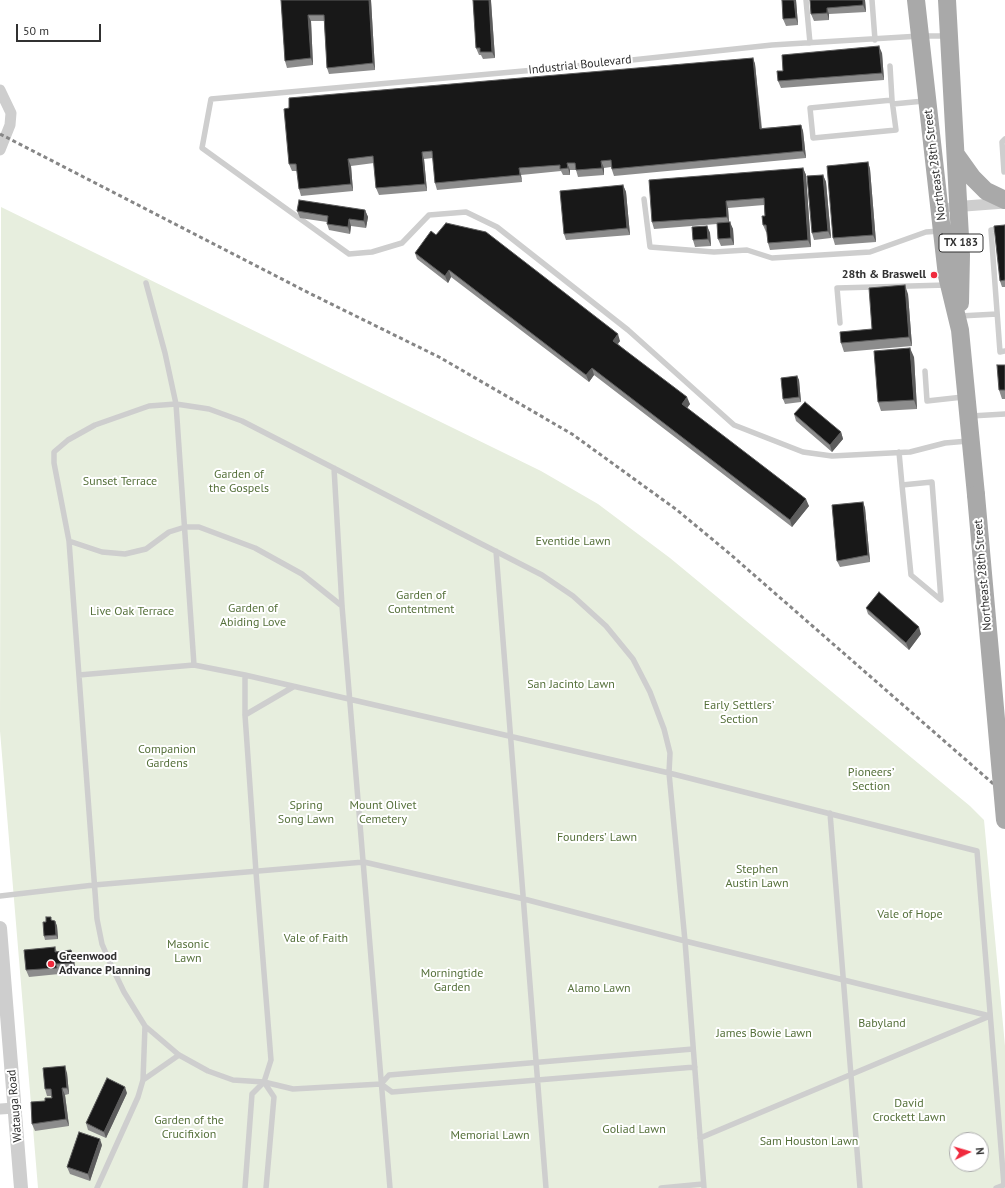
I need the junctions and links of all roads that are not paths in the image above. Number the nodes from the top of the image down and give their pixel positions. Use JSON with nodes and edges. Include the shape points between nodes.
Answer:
{"nodes":[{"id":1,"x":806,"y":0,"type":"edge"},
{"id":2,"x":872,"y":0,"type":"edge"},
{"id":3,"x":916,"y":0,"type":"edge"},
{"id":4,"x":947,"y":0,"type":"edge"},
{"id":5,"x":920,"y":36,"type":"junction"},
{"id":6,"x":949,"y":36,"type":"junction"},
{"id":7,"x":875,"y":40,"type":"junction"},
{"id":8,"x":810,"y":43,"type":"junction"},
{"id":9,"x":890,"y":66,"type":"dead end"},
{"id":10,"x":0,"y":90,"type":"edge"},
{"id":11,"x":927,"y":100,"type":"junction"},
{"id":12,"x":893,"y":102,"type":"junction"},
{"id":13,"x":1005,"y":139,"type":"edge"},
{"id":14,"x":0,"y":150,"type":"edge"},
{"id":15,"x":957,"y":156,"type":"junction"},
{"id":16,"x":1004,"y":172,"type":"edge"},
{"id":17,"x":644,"y":199,"type":"dead end"},
{"id":18,"x":1005,"y":200,"type":"edge"},
{"id":19,"x":1005,"y":203,"type":"edge"},
{"id":20,"x":959,"y":206,"type":"junction"},
{"id":21,"x":940,"y":207,"type":"junction"},
{"id":22,"x":1005,"y":229,"type":"edge"},
{"id":23,"x":942,"y":231,"type":"junction"},
{"id":24,"x":146,"y":283,"type":"dead end"},
{"id":25,"x":949,"y":285,"type":"junction"},
{"id":26,"x":997,"y":314,"type":"junction"},
{"id":27,"x":840,"y":323,"type":"dead end"},
{"id":28,"x":960,"y":323,"type":"junction"},
{"id":29,"x":1005,"y":351,"type":"edge"},
{"id":30,"x":924,"y":371,"type":"dead end"},
{"id":31,"x":968,"y":396,"type":"junction"},
{"id":32,"x":176,"y":404,"type":"junction"},
{"id":33,"x":1005,"y":414,"type":"edge"},
{"id":34,"x":969,"y":416,"type":"junction"},
{"id":35,"x":971,"y":440,"type":"junction"},
{"id":36,"x":899,"y":452,"type":"junction"},
{"id":37,"x":334,"y":468,"type":"junction"},
{"id":38,"x":902,"y":485,"type":"junction"},
{"id":39,"x":185,"y":527,"type":"junction"},
{"id":40,"x":69,"y":540,"type":"junction"},
{"id":41,"x":496,"y":551,"type":"junction"},
{"id":42,"x":342,"y":606,"type":"junction"},
{"id":43,"x":194,"y":665,"type":"junction"},
{"id":44,"x":79,"y":674,"type":"junction"},
{"id":45,"x":245,"y":675,"type":"junction"},
{"id":46,"x":293,"y":687,"type":"junction"},
{"id":47,"x":351,"y":700,"type":"junction"},
{"id":48,"x":246,"y":715,"type":"junction"},
{"id":49,"x":511,"y":736,"type":"junction"},
{"id":50,"x":669,"y":773,"type":"junction"},
{"id":51,"x":830,"y":813,"type":"junction"},
{"id":52,"x":1005,"y":820,"type":"edge"},
{"id":53,"x":364,"y":862,"type":"junction"},
{"id":54,"x":256,"y":872,"type":"junction"},
{"id":55,"x":94,"y":885,"type":"junction"},
{"id":56,"x":0,"y":896,"type":"edge"},
{"id":57,"x":524,"y":899,"type":"junction"},
{"id":58,"x":0,"y":928,"type":"edge"},
{"id":59,"x":685,"y":941,"type":"junction"},
{"id":60,"x":1,"y":958,"type":"edge"},
{"id":61,"x":843,"y":979,"type":"junction"},
{"id":62,"x":990,"y":1016,"type":"junction"},
{"id":63,"x":145,"y":1026,"type":"junction"},
{"id":64,"x":693,"y":1049,"type":"junction"},
{"id":65,"x":179,"y":1055,"type":"junction"},
{"id":66,"x":536,"y":1063,"type":"junction"},
{"id":67,"x":695,"y":1067,"type":"junction"},
{"id":68,"x":850,"y":1075,"type":"junction"},
{"id":69,"x":143,"y":1080,"type":"junction"},
{"id":70,"x":538,"y":1080,"type":"junction"},
{"id":71,"x":264,"y":1082,"type":"junction"},
{"id":72,"x":381,"y":1084,"type":"junction"},
{"id":73,"x":15,"y":1108,"type":"junction"},
{"id":74,"x":0,"y":1109,"type":"edge"},
{"id":75,"x":700,"y":1138,"type":"junction"},
{"id":76,"x":704,"y":1186,"type":"edge"},
{"id":77,"x":21,"y":1188,"type":"edge"},
{"id":78,"x":97,"y":1188,"type":"edge"},
{"id":79,"x":245,"y":1188,"type":"edge"},
{"id":80,"x":266,"y":1188,"type":"edge"},
{"id":81,"x":390,"y":1188,"type":"edge"},
{"id":82,"x":546,"y":1188,"type":"edge"},
{"id":83,"x":661,"y":1188,"type":"edge"},
{"id":84,"x":860,"y":1188,"type":"edge"},
{"id":85,"x":996,"y":1188,"type":"edge"}],
"edges":[{"from":1,"to":8,"type":"lane"},
{"from":2,"to":7,"type":"lane"},
{"from":3,"to":5,"type":"main road","name":"Northeast 28th Street","number":"TX 183"},
{"from":4,"to":6,"type":"main road","name":"Northeast 28th Street","number":"TX 183"},
{"from":5,"to":6,"type":"lane","name":"Industrial Boulevard"},
{"from":5,"to":7,"type":"lane","name":"Industrial Boulevard"},
{"from":5,"to":11,"type":"main road","name":"Northeast 28th Street","number":"TX 183"},
{"from":6,"to":15,"type":"main road","name":"Northeast 28th Street","number":"TX 183"},
{"from":7,"to":8,"type":"lane","name":"Industrial Boulevard"},
{"from":8,"to":36,"type":"lane","name":"Industrial Boulevard","via":[[211,99],[202,148],[349,254],[372,252],[402,243],[429,215],[466,212],[497,227],[616,320],[734,425],[803,452],[832,456]]},
{"from":9,"to":12,"type":"lane"},
{"from":10,"to":14,"type":"street","via":[[11,113],[10,125]]},
{"from":11,"to":12,"type":"lane"},
{"from":11,"to":21,"type":"main road","name":"Northeast 28th Street","number":"TX 183"},
{"from":12,"to":12,"type":"lane","via":[[810,108],[813,138],[896,130]]},
{"from":13,"to":16,"type":"lane","via":[[1002,142]]},
{"from":15,"to":18,"type":"main road","via":[[986,191]]},
{"from":15,"to":20,"type":"main road","name":"Northeast 28th Street","number":"TX 183"},
{"from":17,"to":23,"type":"lane","via":[[650,247],[714,252],[747,250],[772,258],[870,252],[926,232]]},
{"from":19,"to":20,"type":"street"},
{"from":20,"to":21,"type":"street"},
{"from":20,"to":28,"type":"main road","name":"Northeast 28th Street","number":"TX 183"},
{"from":21,"to":23,"type":"main road","name":"Northeast 28th Street","number":"TX 183"},
{"from":22,"to":26,"type":"lane","via":[[990,230]]},
{"from":23,"to":25,"type":"main road","name":"Northeast 28th Street","number":"TX 183"},
{"from":24,"to":32,"type":"lane"},
{"from":25,"to":27,"type":"lane","via":[[836,288]]},
{"from":25,"to":28,"type":"main road","name":"Northeast 28th Street","number":"TX 183"},
{"from":26,"to":28,"type":"lane"},
{"from":26,"to":29,"type":"lane","via":[[1000,352]]},
{"from":28,"to":31,"type":"main road","name":"Northeast 28th Street","number":"TX 183"},
{"from":30,"to":31,"type":"lane","via":[[927,401]]},
{"from":31,"to":34,"type":"main road","name":"Northeast 28th Street","number":"TX 183"},
{"from":32,"to":37,"type":"lane","via":[[209,410],[242,421]]},
{"from":32,"to":39,"type":"lane"},
{"from":32,"to":40,"type":"lane","via":[[149,406],[95,425],[68,440],[54,452],[55,470]]},
{"from":33,"to":34,"type":"lane"},
{"from":34,"to":35,"type":"main road","name":"Northeast 28th Street","number":"TX 183"},
{"from":35,"to":36,"type":"lane"},
{"from":35,"to":52,"type":"main road","name":"Northeast 28th Street","number":"TX 183","bridge":true},
{"from":36,"to":38,"type":"lane"},
{"from":37,"to":41,"type":"lane"},
{"from":37,"to":42,"type":"lane"},
{"from":38,"to":38,"type":"lane","via":[[910,575],[941,600],[932,482]]},
{"from":39,"to":40,"type":"lane","via":[[169,532],[146,548],[126,554],[102,552]]},
{"from":39,"to":42,"type":"lane","via":[[199,527],[255,548],[302,574]]},
{"from":39,"to":43,"type":"lane"},
{"from":40,"to":44,"type":"lane"},
{"from":41,"to":49,"type":"lane"},
{"from":41,"to":50,"type":"lane","via":[[542,575],[573,596],[606,626],[633,659],[650,692],[664,729],[670,753]]},
{"from":42,"to":47,"type":"lane"},
{"from":43,"to":44,"type":"lane"},
{"from":43,"to":45,"type":"lane"},
{"from":44,"to":55,"type":"lane"},
{"from":45,"to":46,"type":"lane"},
{"from":45,"to":48,"type":"lane"},
{"from":46,"to":47,"type":"lane"},
{"from":46,"to":48,"type":"lane"},
{"from":47,"to":49,"type":"lane"},
{"from":47,"to":53,"type":"lane"},
{"from":48,"to":54,"type":"lane"},
{"from":49,"to":50,"type":"lane"},
{"from":49,"to":57,"type":"lane"},
{"from":50,"to":51,"type":"lane"},
{"from":50,"to":59,"type":"lane"},
{"from":51,"to":61,"type":"lane"},
{"from":51,"to":62,"type":"lane","via":[[977,851]]},
{"from":53,"to":54,"type":"lane"},
{"from":53,"to":57,"type":"lane"},
{"from":53,"to":72,"type":"lane"},
{"from":54,"to":55,"type":"lane"},
{"from":54,"to":71,"type":"lane","via":[[271,1060]]},
{"from":55,"to":56,"type":"lane"},
{"from":55,"to":63,"type":"lane","via":[[102,944],[124,992]]},
{"from":57,"to":59,"type":"lane"},
{"from":57,"to":66,"type":"lane"},
{"from":58,"to":60,"type":"street","name":"Watauga Road"},
{"from":59,"to":61,"type":"lane"},
{"from":59,"to":64,"type":"lane"},
{"from":60,"to":73,"type":"street","name":"Watauga Road"},
{"from":61,"to":62,"type":"lane"},
{"from":61,"to":68,"type":"lane"},
{"from":62,"to":68,"type":"lane"},
{"from":62,"to":85,"type":"lane","via":[[1004,1185]]},
{"from":63,"to":65,"type":"lane"},
{"from":63,"to":69,"type":"lane"},
{"from":64,"to":66,"type":"lane"},
{"from":64,"to":67,"type":"lane"},
{"from":65,"to":69,"type":"lane"},
{"from":65,"to":71,"type":"lane","via":[[208,1071],[233,1080]]},
{"from":66,"to":70,"type":"lane"},
{"from":66,"to":72,"type":"lane","via":[[388,1075]]},
{"from":67,"to":70,"type":"lane"},
{"from":67,"to":75,"type":"lane"},
{"from":68,"to":75,"type":"lane"},
{"from":68,"to":84,"type":"lane"},
{"from":69,"to":78,"type":"lane","via":[[138,1097]]},
{"from":70,"to":72,"type":"lane","via":[[392,1092]]},
{"from":70,"to":82,"type":"lane"},
{"from":71,"to":72,"type":"lane","via":[[293,1089]]},
{"from":71,"to":79,"type":"lane","via":[[252,1094]]},
{"from":71,"to":80,"type":"lane","via":[[274,1097]]},
{"from":72,"to":81,"type":"lane"},
{"from":73,"to":74,"type":"street"},
{"from":73,"to":77,"type":"street","name":"Watauga Road"},
{"from":75,"to":76,"type":"lane"},
{"from":76,"to":83,"type":"lane"}]}
